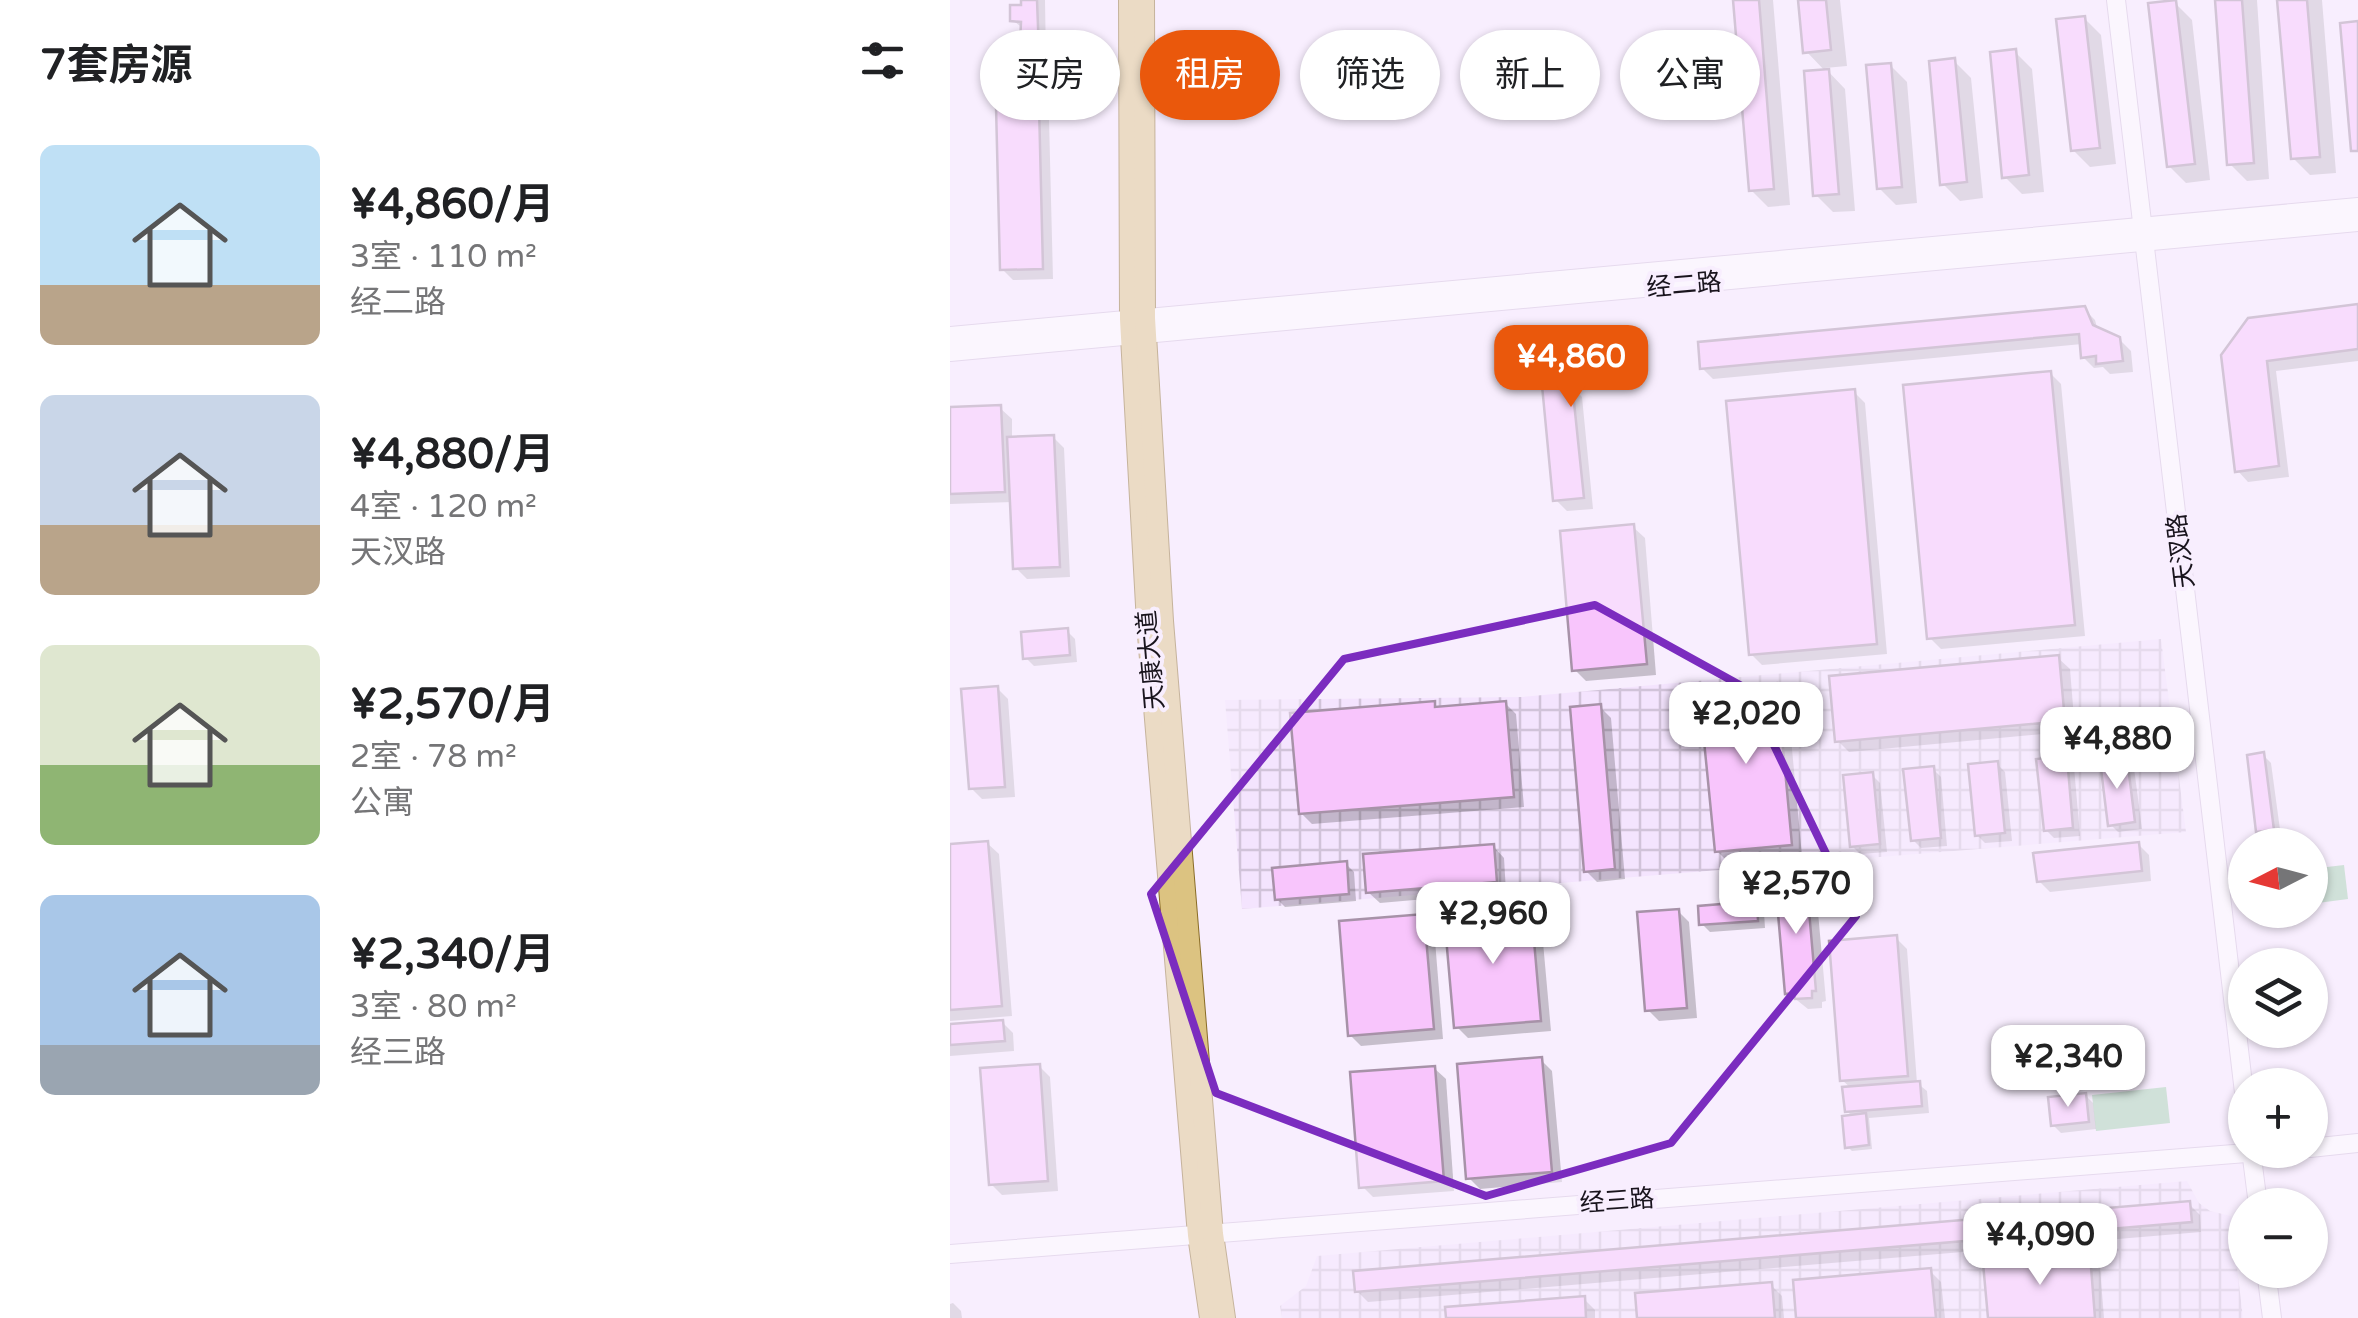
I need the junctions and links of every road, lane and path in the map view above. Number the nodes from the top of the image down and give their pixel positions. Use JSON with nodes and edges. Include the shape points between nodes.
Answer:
{"nodes":[{"id":1,"x":1129,"y":0,"type":"edge"},
{"id":2,"x":1144,"y":0,"type":"edge"},
{"id":3,"x":2116,"y":0,"type":"edge"},
{"id":4,"x":2358,"y":207,"type":"edge"},
{"id":5,"x":2358,"y":222,"type":"edge"},
{"id":6,"x":2144,"y":235,"type":"junction"},
{"id":7,"x":1138,"y":327,"type":"junction"},
{"id":8,"x":950,"y":336,"type":"edge"},
{"id":9,"x":950,"y":352,"type":"edge"},
{"id":10,"x":2241,"y":1068,"type":"edge"},
{"id":11,"x":2358,"y":1143,"type":"edge"},
{"id":12,"x":2328,"y":1146,"type":"edge"},
{"id":13,"x":2228,"y":1154,"type":"edge"},
{"id":14,"x":1206,"y":1234,"type":"junction"},
{"id":15,"x":950,"y":1254,"type":"edge"},
{"id":16,"x":2268,"y":1288,"type":"edge"},
{"id":17,"x":1210,"y":1318,"type":"edge"},
{"id":18,"x":1225,"y":1318,"type":"edge"},
{"id":19,"x":2272,"y":1318,"type":"edge"}],
"edges":[{"from":1,"to":7,"type":"main road","name":"天康大道"},
{"from":2,"to":7,"type":"main road","name":"天康大道"},
{"from":3,"to":6,"type":"street","name":"天汊路"},
{"from":4,"to":6,"type":"street","name":"经二路"},
{"from":5,"to":6,"type":"street","name":"经二路"},
{"from":6,"to":7,"type":"street","name":"经二路"},
{"from":6,"to":10,"type":"street","name":"天汊路"},
{"from":7,"to":8,"type":"street","name":"经二路"},
{"from":7,"to":9,"type":"street","name":"经二路"},
{"from":7,"to":14,"type":"main road","name":"天康大道"},
{"from":11,"to":12,"type":"street"},
{"from":13,"to":14,"type":"street","name":"经三路"},
{"from":14,"to":15,"type":"street","name":"经三路"},
{"from":14,"to":17,"type":"main road","name":"天康大道"},
{"from":14,"to":18,"type":"main road","name":"天康大道"},
{"from":16,"to":19,"type":"street"}]}
